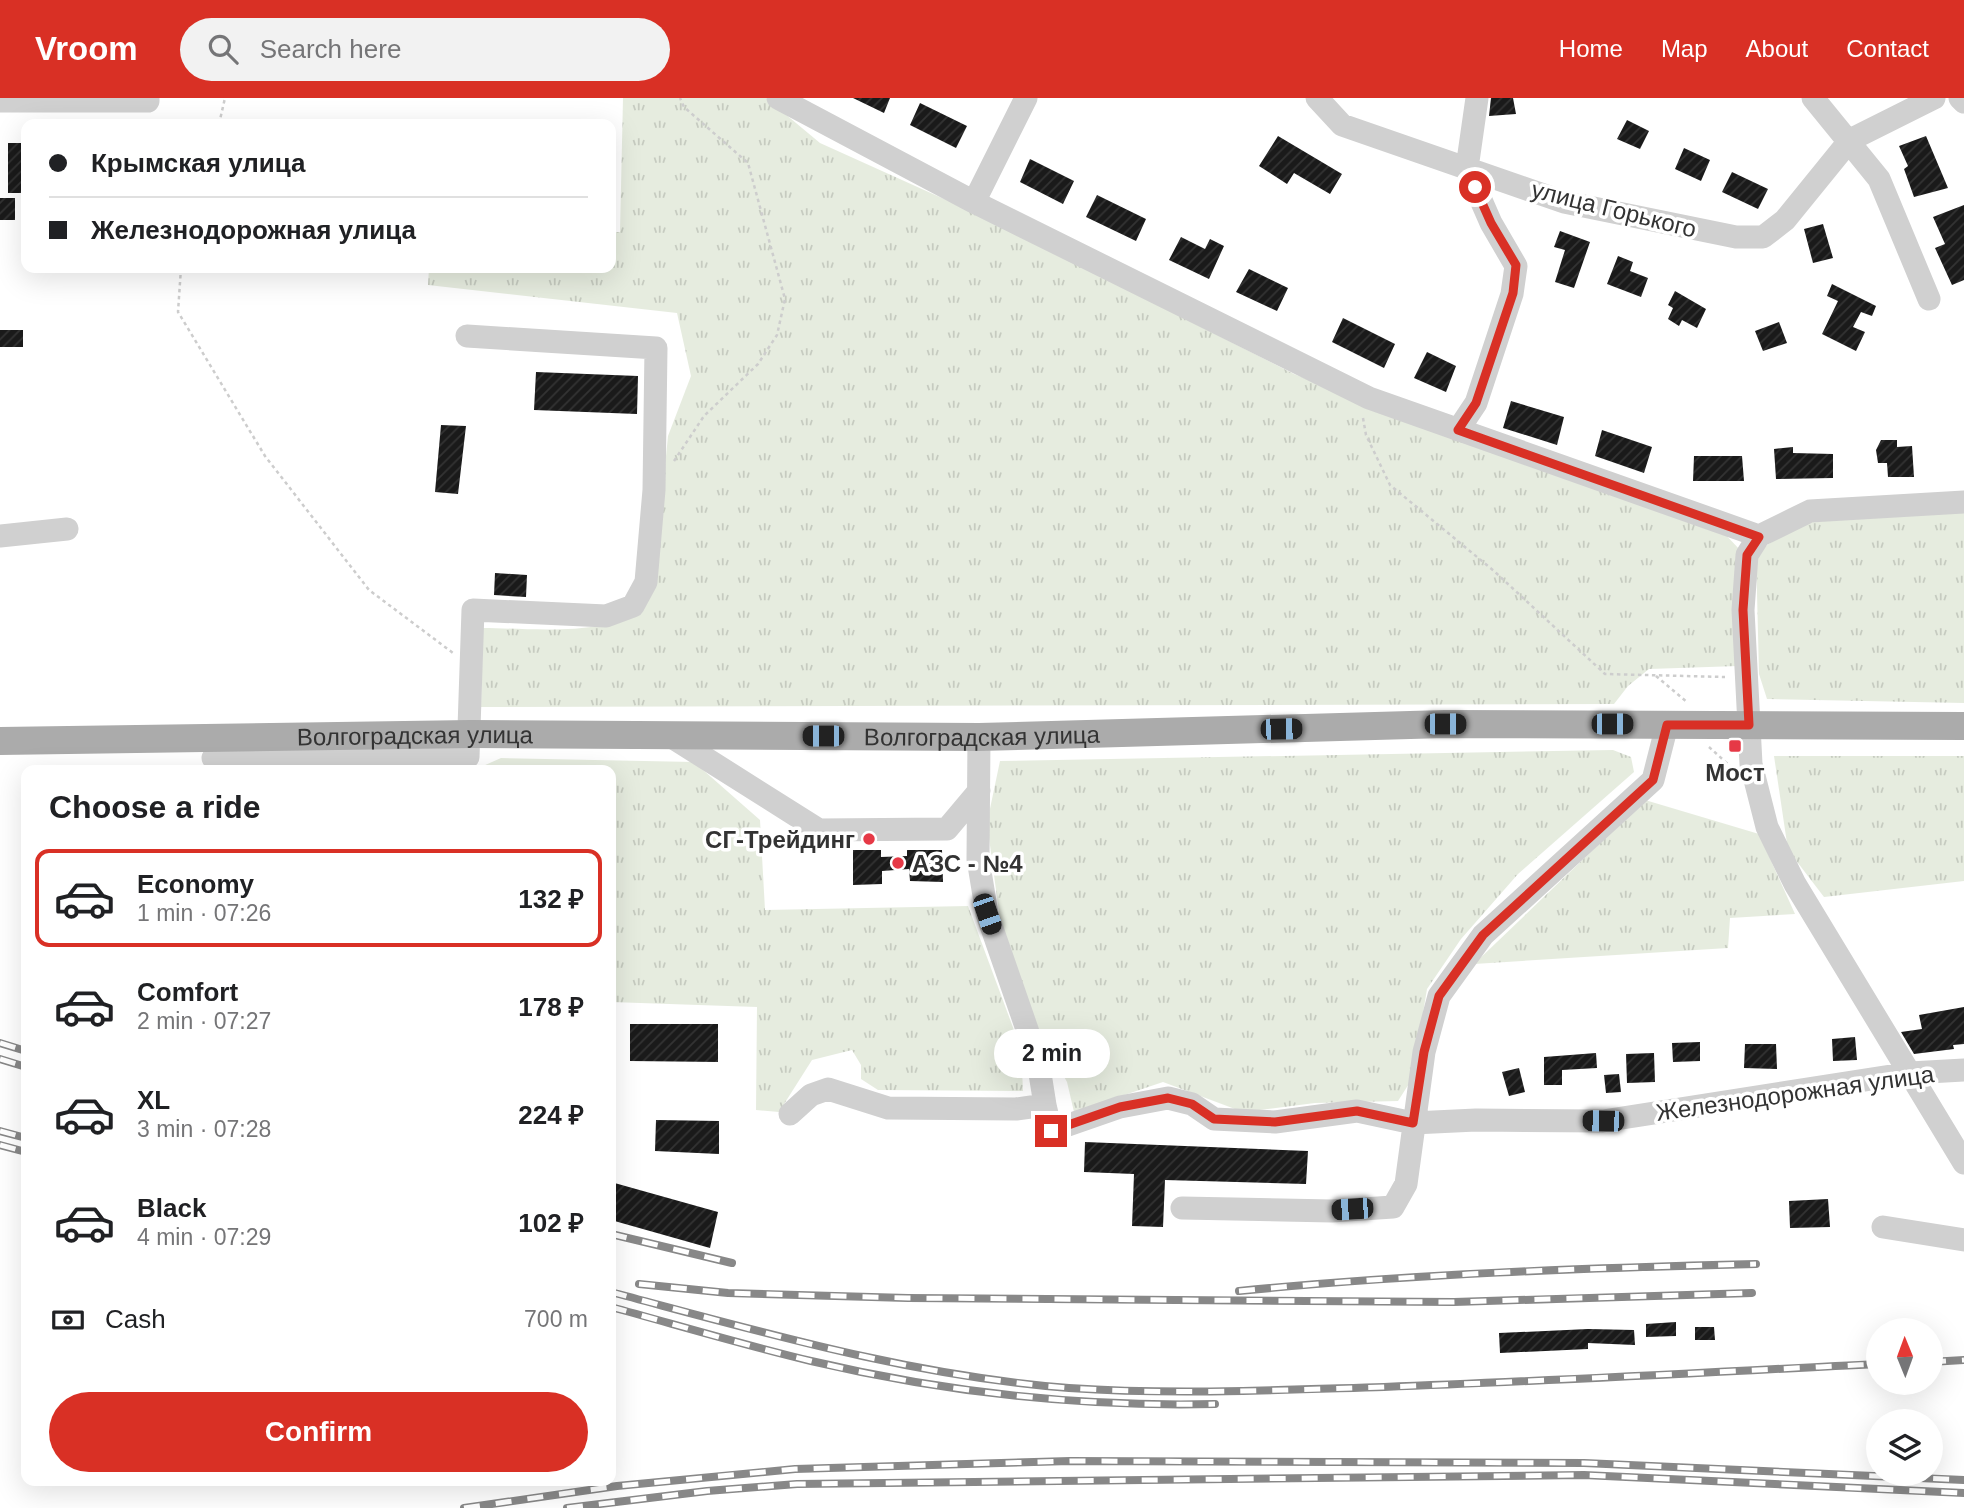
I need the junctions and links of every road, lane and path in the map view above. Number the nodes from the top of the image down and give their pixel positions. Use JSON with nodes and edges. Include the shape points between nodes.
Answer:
{"nodes":[{"id":1,"x":148,"y":98,"type":"edge"},
{"id":2,"x":225,"y":98,"type":"edge"},
{"id":3,"x":680,"y":98,"type":"edge"},
{"id":4,"x":778,"y":98,"type":"edge"},
{"id":5,"x":1026,"y":98,"type":"edge"},
{"id":6,"x":1317,"y":98,"type":"edge"},
{"id":7,"x":1476,"y":98,"type":"edge"},
{"id":8,"x":1813,"y":98,"type":"edge"},
{"id":9,"x":1934,"y":98,"type":"edge"},
{"id":10,"x":1960,"y":98,"type":"edge"},
{"id":11,"x":0,"y":101,"type":"edge"},
{"id":12,"x":1964,"y":102,"type":"edge"},
{"id":13,"x":220,"y":119,"type":"edge"},
{"id":14,"x":1850,"y":140,"type":"junction"},
{"id":15,"x":1467,"y":168,"type":"junction"},
{"id":16,"x":974,"y":202,"type":"junction"},
{"id":17,"x":181,"y":273,"type":"edge"},
{"id":18,"x":1929,"y":299,"type":"dead end"},
{"id":19,"x":467,"y":336,"type":"dead end"},
{"id":20,"x":1360,"y":394,"type":"junction"},
{"id":21,"x":1458,"y":430,"type":"junction"},
{"id":22,"x":654,"y":490,"type":"junction"},
{"id":23,"x":1964,"y":502,"type":"edge"},
{"id":24,"x":66,"y":529,"type":"dead end"},
{"id":25,"x":0,"y":536,"type":"edge"},
{"id":26,"x":1759,"y":537,"type":"junction"},
{"id":27,"x":472,"y":668,"type":"junction"},
{"id":28,"x":1656,"y":675,"type":"junction"},
{"id":29,"x":1746,"y":677,"type":"junction"},
{"id":30,"x":1667,"y":725,"type":"junction"},
{"id":31,"x":1707,"y":725,"type":"junction"},
{"id":32,"x":1749,"y":725,"type":"junction"},
{"id":33,"x":1964,"y":726,"type":"edge"},
{"id":34,"x":667,"y":734,"type":"junction"},
{"id":35,"x":979,"y":737,"type":"junction"},
{"id":36,"x":0,"y":741,"type":"edge"},
{"id":37,"x":468,"y":754,"type":"edge"},
{"id":38,"x":214,"y":755,"type":"edge"},
{"id":39,"x":372,"y":764,"type":"edge"},
{"id":40,"x":1758,"y":789,"type":"junction"},
{"id":41,"x":979,"y":791,"type":"junction"},
{"id":42,"x":1964,"y":1070,"type":"edge"},
{"id":43,"x":1910,"y":1073,"type":"junction"},
{"id":44,"x":1045,"y":1105,"type":"junction"},
{"id":45,"x":790,"y":1114,"type":"dead end"},
{"id":46,"x":1413,"y":1123,"type":"junction"},
{"id":47,"x":1964,"y":1163,"type":"edge"},
{"id":48,"x":1182,"y":1208,"type":"dead end"},
{"id":49,"x":1883,"y":1227,"type":"dead end"},
{"id":50,"x":1964,"y":1240,"type":"edge"}],
"edges":[{"from":1,"to":11,"type":"street"},
{"from":2,"to":13,"type":"path"},
{"from":3,"to":22,"type":"path","via":[[684,107],[748,163],[785,299],[777,335],[764,354],[704,416]]},
{"from":4,"to":16,"type":"street"},
{"from":5,"to":16,"type":"street"},
{"from":6,"to":15,"type":"street","name":"улица Горького","via":[[1342,125]]},
{"from":7,"to":15,"type":"street"},
{"from":8,"to":14,"type":"street"},
{"from":9,"to":14,"type":"street"},
{"from":10,"to":12,"type":"street"},
{"from":14,"to":15,"type":"street","name":"улица Горького","via":[[1785,220],[1763,237],[1735,237],[1564,202]]},
{"from":14,"to":18,"type":"street","via":[[1879,179]]},
{"from":15,"to":21,"type":"street","via":[[1516,265],[1513,293],[1476,403]]},
{"from":16,"to":20,"type":"street"},
{"from":17,"to":27,"type":"path","via":[[178,312],[265,456],[369,590]]},
{"from":19,"to":22,"type":"street","via":[[656,348]]},
{"from":20,"to":21,"type":"street"},
{"from":20,"to":28,"type":"path","via":[[1366,435],[1390,485],[1494,571],[1605,674]]},
{"from":21,"to":26,"type":"street"},
{"from":22,"to":27,"type":"street","via":[[646,582],[633,606],[607,616],[473,610]]},
{"from":23,"to":26,"type":"street","via":[[1810,511]]},
{"from":24,"to":25,"type":"street"},
{"from":26,"to":29,"type":"street","via":[[1747,555],[1743,610]]},
{"from":27,"to":37,"type":"street"},
{"from":28,"to":29,"type":"path"},
{"from":28,"to":31,"type":"path","via":[[1689,704],[1708,704]]},
{"from":29,"to":32,"type":"street"},
{"from":30,"to":31,"type":"main road","name":"Волгоградская улица"},
{"from":30,"to":35,"type":"main road","name":"Волгоградская улица","via":[[1445,724]]},
{"from":30,"to":46,"type":"street","via":[[1653,780],[1483,935],[1439,996]]},
{"from":31,"to":32,"type":"main road","name":"Волгоградская улица"},
{"from":31,"to":40,"type":"path","via":[[1706,745]]},
{"from":32,"to":33,"type":"main road","name":"Волгоградская улица"},
{"from":32,"to":40,"type":"street"},
{"from":34,"to":35,"type":"main road","name":"Волгоградская улица"},
{"from":34,"to":37,"type":"main road","name":"Волгоградская улица"},
{"from":34,"to":41,"type":"street","via":[[819,830],[947,829]]},
{"from":35,"to":41,"type":"street"},
{"from":36,"to":38,"type":"main road","name":"Волгоградская улица"},
{"from":37,"to":38,"type":"main road","name":"Волгоградская улица"},
{"from":37,"to":39,"type":"street"},
{"from":38,"to":39,"type":"street"},
{"from":40,"to":43,"type":"street","via":[[1767,827],[1795,884]]},
{"from":41,"to":44,"type":"street","via":[[978,859],[987,914],[1038,1061]]},
{"from":42,"to":43,"type":"street","name":"Железнодорожная улица"},
{"from":43,"to":46,"type":"street","name":"Железнодорожная улица","via":[[1603,1121]]},
{"from":43,"to":47,"type":"street"},
{"from":44,"to":45,"type":"street","via":[[888,1108],[828,1089],[811,1095]]},
{"from":44,"to":46,"type":"street","name":"Железнодорожная улица","via":[[1051,1131],[1120,1107],[1168,1098],[1192,1104],[1214,1119],[1275,1122],[1357,1111]]},
{"from":46,"to":48,"type":"street","via":[[1406,1184],[1393,1207],[1332,1211]]},
{"from":49,"to":50,"type":"street"}]}
